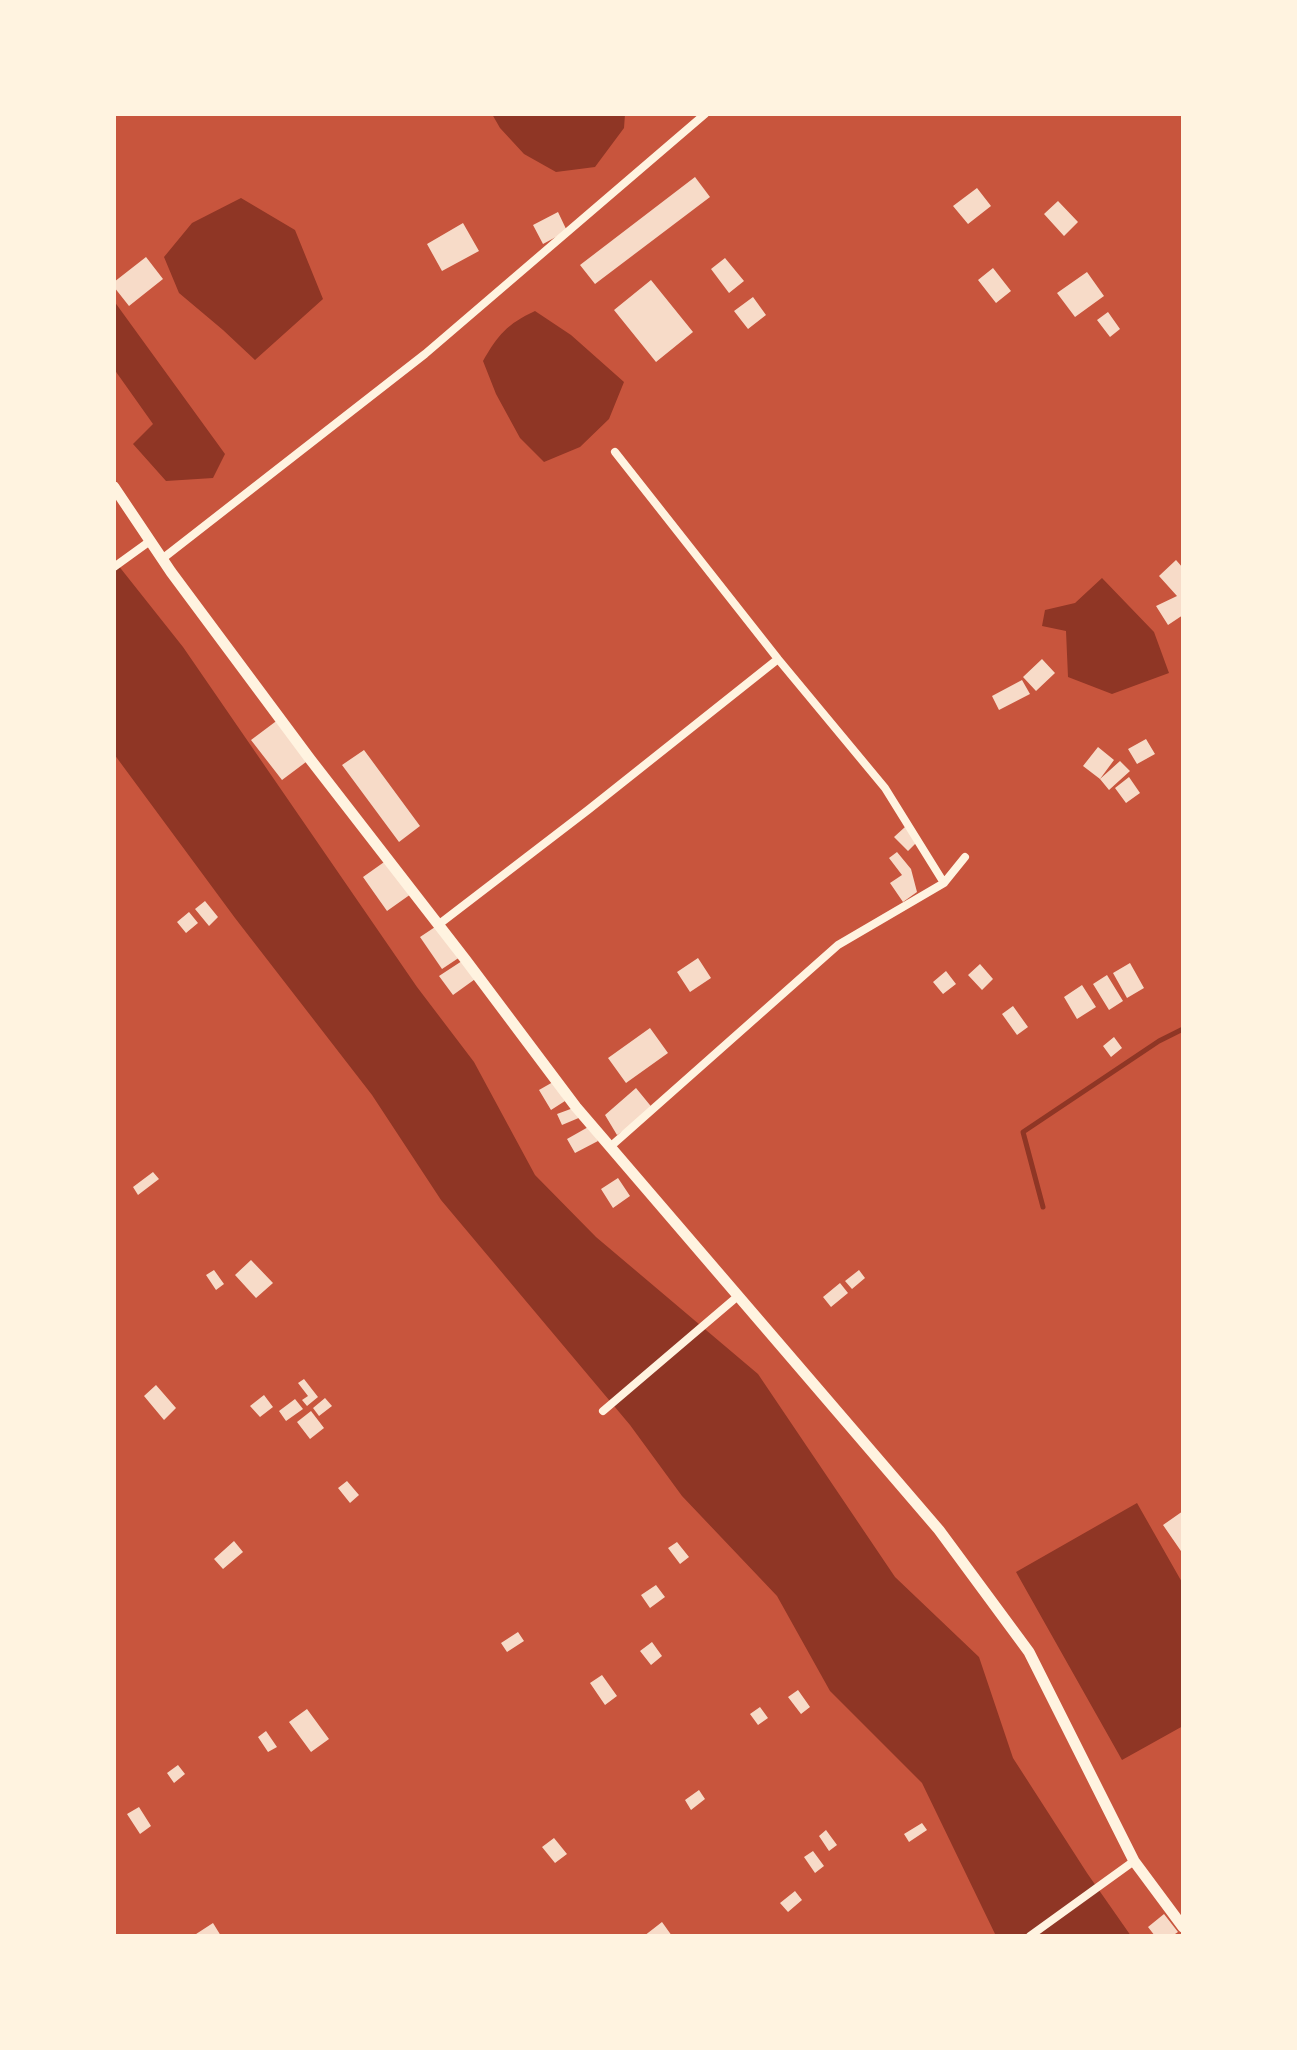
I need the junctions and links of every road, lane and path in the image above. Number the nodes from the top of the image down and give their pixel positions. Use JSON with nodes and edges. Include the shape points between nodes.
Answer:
{"nodes":[{"id":1,"x":705,"y":114,"type":"edge"},
{"id":2,"x":615,"y":452,"type":"dead end"},
{"id":3,"x":114,"y":487,"type":"edge"},
{"id":4,"x":150,"y":541,"type":"junction"},
{"id":5,"x":162,"y":559,"type":"junction"},
{"id":6,"x":114,"y":567,"type":"edge"},
{"id":7,"x":778,"y":659,"type":"junction"},
{"id":8,"x":965,"y":857,"type":"dead end"},
{"id":9,"x":944,"y":883,"type":"junction"},
{"id":10,"x":438,"y":925,"type":"junction"},
{"id":11,"x":610,"y":1147,"type":"junction"},
{"id":12,"x":738,"y":1296,"type":"junction"},
{"id":13,"x":603,"y":1411,"type":"dead end"},
{"id":14,"x":1134,"y":1861,"type":"junction"},
{"id":15,"x":1183,"y":1927,"type":"edge"},
{"id":16,"x":1030,"y":1936,"type":"edge"}],
"edges":[{"from":1,"to":5,"type":"street","via":[[425,354]]},
{"from":2,"to":7,"type":"street"},
{"from":3,"to":4,"type":"main road"},
{"from":4,"to":5,"type":"main road"},
{"from":4,"to":6,"type":"street"},
{"from":5,"to":10,"type":"main road"},
{"from":7,"to":9,"type":"street","via":[[885,788]]},
{"from":7,"to":10,"type":"street"},
{"from":8,"to":9,"type":"street"},
{"from":9,"to":11,"type":"street","via":[[838,945]]},
{"from":10,"to":11,"type":"main road"},
{"from":11,"to":12,"type":"main road"},
{"from":12,"to":13,"type":"street"},
{"from":12,"to":14,"type":"main road","via":[[939,1530],[1029,1652]]},
{"from":14,"to":15,"type":"main road"},
{"from":14,"to":16,"type":"street"}]}
